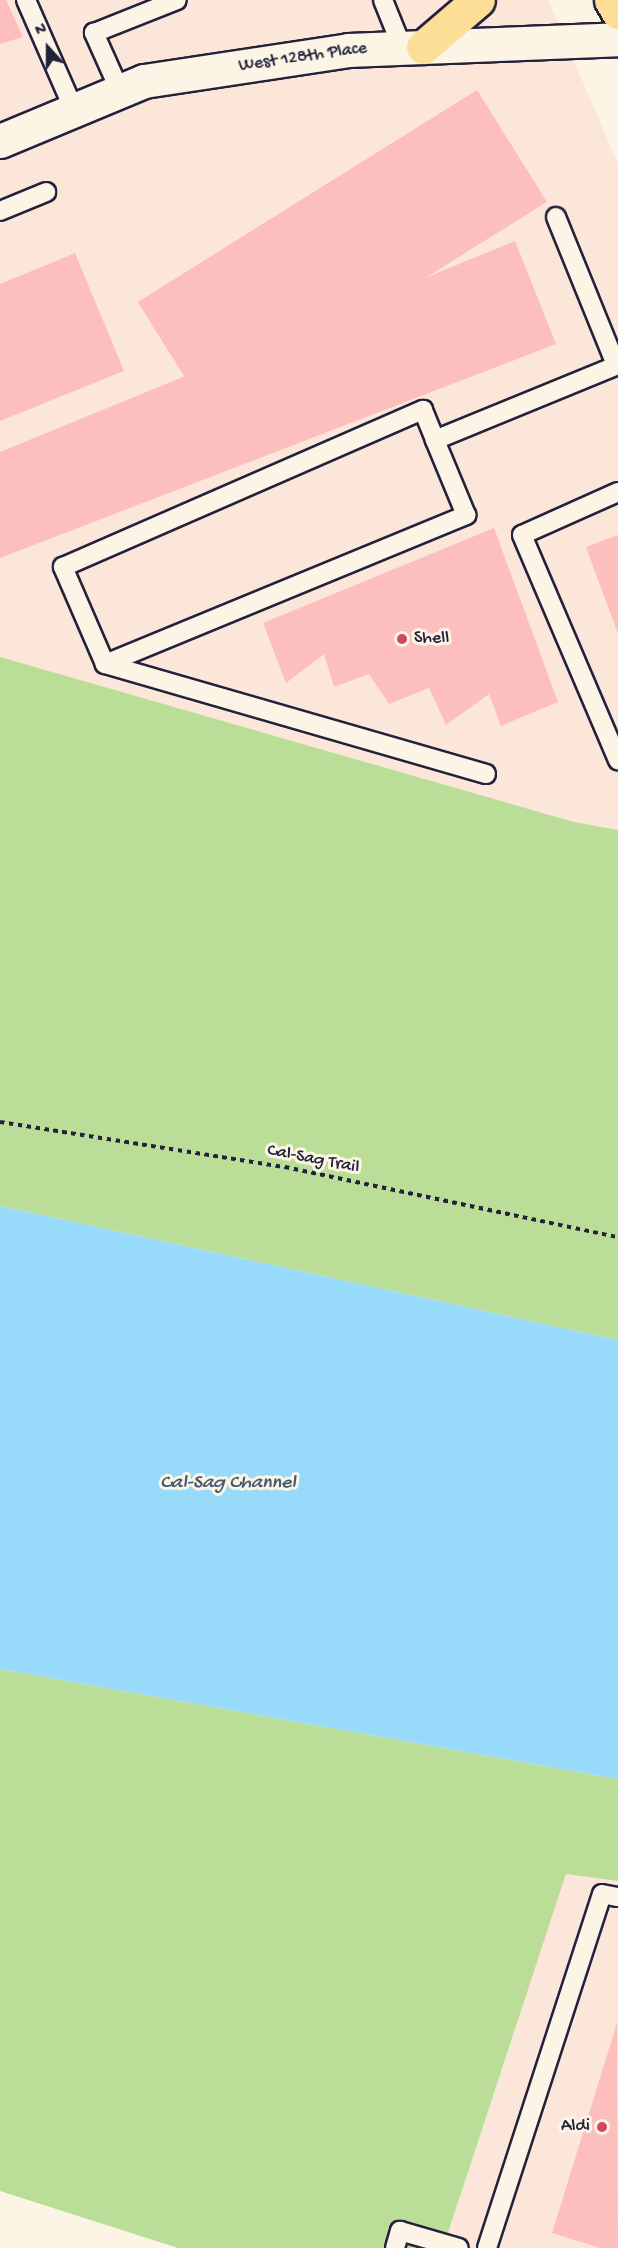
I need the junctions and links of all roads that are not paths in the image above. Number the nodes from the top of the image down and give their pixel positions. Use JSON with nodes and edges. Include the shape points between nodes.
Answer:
{"nodes":[{"id":1,"x":26,"y":0,"type":"edge"},
{"id":2,"x":177,"y":0,"type":"edge"},
{"id":3,"x":383,"y":0,"type":"edge"},
{"id":4,"x":478,"y":0,"type":"edge"},
{"id":5,"x":611,"y":0,"type":"edge"},
{"id":6,"x":618,"y":12,"type":"edge"},
{"id":7,"x":618,"y":39,"type":"edge"},
{"id":8,"x":413,"y":47,"type":"junction"},
{"id":9,"x":120,"y":91,"type":"junction"},
{"id":10,"x":74,"y":110,"type":"junction"},
{"id":11,"x":0,"y":141,"type":"edge"},
{"id":12,"x":46,"y":192,"type":"dead end"},
{"id":13,"x":0,"y":211,"type":"edge"},
{"id":14,"x":556,"y":217,"type":"dead end"},
{"id":15,"x":617,"y":365,"type":"edge"},
{"id":16,"x":435,"y":440,"type":"junction"},
{"id":17,"x":618,"y":492,"type":"edge"},
{"id":18,"x":105,"y":664,"type":"junction"},
{"id":19,"x":618,"y":760,"type":"edge"},
{"id":20,"x":486,"y":774,"type":"dead end"},
{"id":21,"x":618,"y":1897,"type":"edge"},
{"id":22,"x":395,"y":2248,"type":"edge"},
{"id":23,"x":459,"y":2248,"type":"edge"},
{"id":24,"x":487,"y":2248,"type":"edge"}],
"edges":[{"from":1,"to":10,"type":"lane"},
{"from":2,"to":9,"type":"lane","via":[[94,33]]},
{"from":3,"to":8,"type":"lane"},
{"from":4,"to":8,"type":"main road"},
{"from":5,"to":6,"type":"main road"},
{"from":7,"to":8,"type":"street","name":"West 128th Place"},
{"from":8,"to":9,"type":"street","name":"West 128th Place","via":[[348,50],[144,81]]},
{"from":9,"to":10,"type":"street","name":"West 128th Place"},
{"from":10,"to":11,"type":"street","name":"West 128th Place"},
{"from":12,"to":13,"type":"lane"},
{"from":14,"to":15,"type":"lane"},
{"from":15,"to":16,"type":"lane"},
{"from":16,"to":18,"type":"lane","via":[[466,515]]},
{"from":16,"to":18,"type":"lane","via":[[423,410],[63,567]]},
{"from":17,"to":19,"type":"lane","via":[[522,535]]},
{"from":18,"to":20,"type":"lane"},
{"from":21,"to":24,"type":"lane","via":[[602,1894]]},
{"from":22,"to":23,"type":"lane","via":[[400,2231]]}]}
